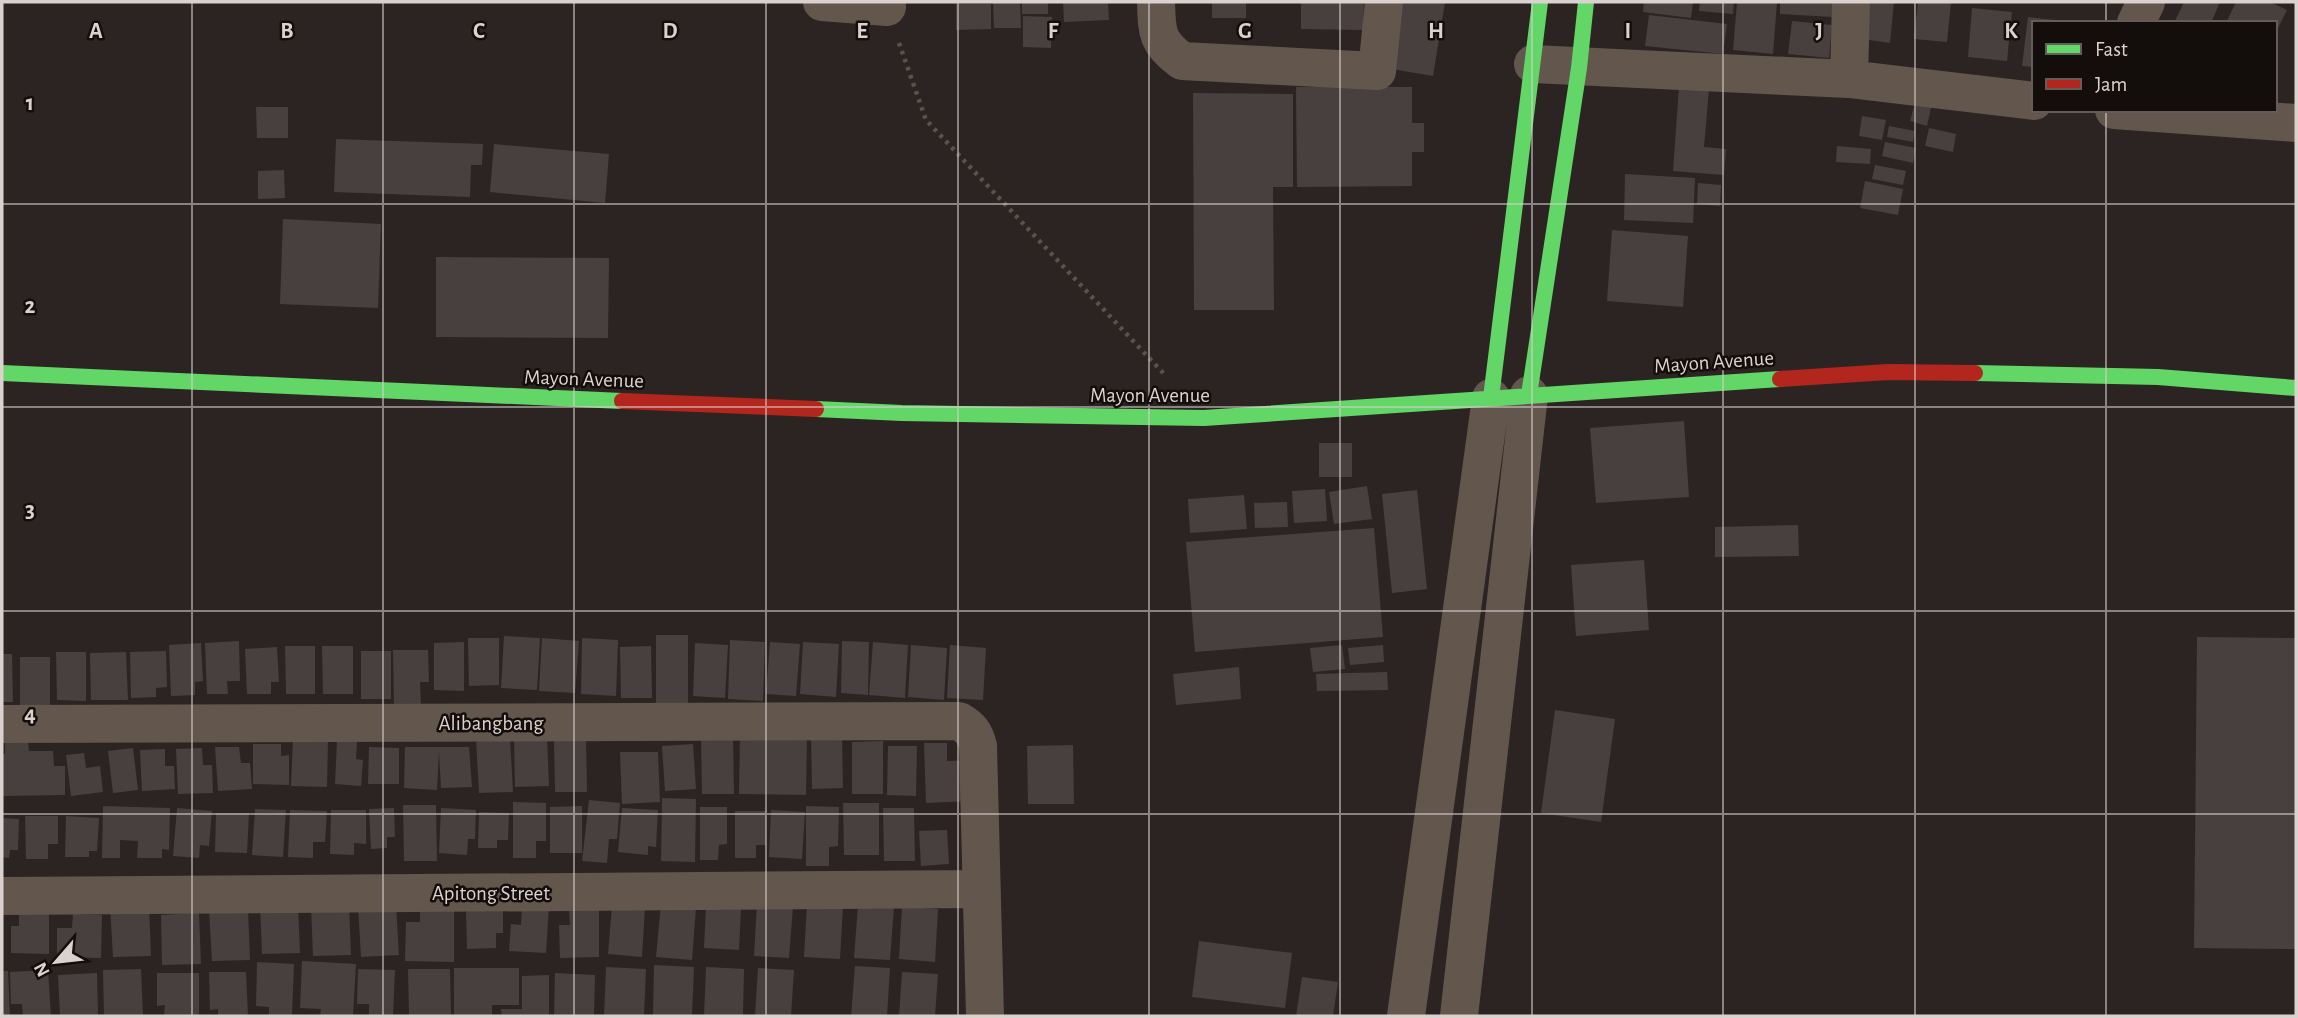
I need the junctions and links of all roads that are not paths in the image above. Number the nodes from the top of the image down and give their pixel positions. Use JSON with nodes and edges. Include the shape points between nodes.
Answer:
{"nodes":[{"id":1,"x":822,"y":2,"type":"edge"},
{"id":2,"x":1156,"y":2,"type":"edge"},
{"id":3,"x":1384,"y":2,"type":"edge"},
{"id":4,"x":1540,"y":2,"type":"edge"},
{"id":5,"x":1586,"y":2,"type":"edge"},
{"id":6,"x":1851,"y":2,"type":"edge"},
{"id":7,"x":2146,"y":2,"type":"edge"},
{"id":8,"x":887,"y":4,"type":"edge"},
{"id":9,"x":2137,"y":21,"type":"edge"},
{"id":10,"x":1533,"y":64,"type":"junction"},
{"id":11,"x":1579,"y":68,"type":"junction"},
{"id":12,"x":1849,"y":79,"type":"junction"},
{"id":13,"x":2032,"y":102,"type":"edge"},
{"id":14,"x":2142,"y":112,"type":"edge"},
{"id":15,"x":2296,"y":123,"type":"edge"},
{"id":16,"x":2,"y":373,"type":"edge"},
{"id":17,"x":2296,"y":388,"type":"edge"},
{"id":18,"x":1530,"y":395,"type":"junction"},
{"id":19,"x":1491,"y":398,"type":"junction"},
{"id":20,"x":2,"y":724,"type":"edge"},
{"id":21,"x":980,"y":889,"type":"junction"},
{"id":22,"x":2,"y":896,"type":"edge"},
{"id":23,"x":985,"y":1016,"type":"edge"},
{"id":24,"x":1406,"y":1016,"type":"edge"},
{"id":25,"x":1459,"y":1016,"type":"edge"}],
"edges":[{"from":1,"to":8,"type":"street"},
{"from":2,"to":3,"type":"street","via":[[1164,48],[1182,61],[1377,71]]},
{"from":4,"to":10,"type":"main road"},
{"from":5,"to":11,"type":"main road"},
{"from":6,"to":12,"type":"street"},
{"from":7,"to":9,"type":"street"},
{"from":10,"to":11,"type":"street"},
{"from":10,"to":19,"type":"main road"},
{"from":11,"to":12,"type":"street"},
{"from":11,"to":18,"type":"main road"},
{"from":12,"to":13,"type":"street"},
{"from":14,"to":15,"type":"street"},
{"from":16,"to":19,"type":"main road","name":"Mayon Avenue","via":[[848,411],[1204,418]]},
{"from":17,"to":18,"type":"main road","name":"Mayon Avenue","via":[[2144,376],[1888,372]]},
{"from":18,"to":19,"type":"main road","name":"Mayon Avenue"},
{"from":18,"to":25,"type":"street"},
{"from":19,"to":24,"type":"street"},
{"from":20,"to":21,"type":"street","name":"Alibangbang","via":[[960,721],[975,734],[978,746]]},
{"from":21,"to":22,"type":"street","name":"Apitong Street"},
{"from":21,"to":23,"type":"street"}]}
